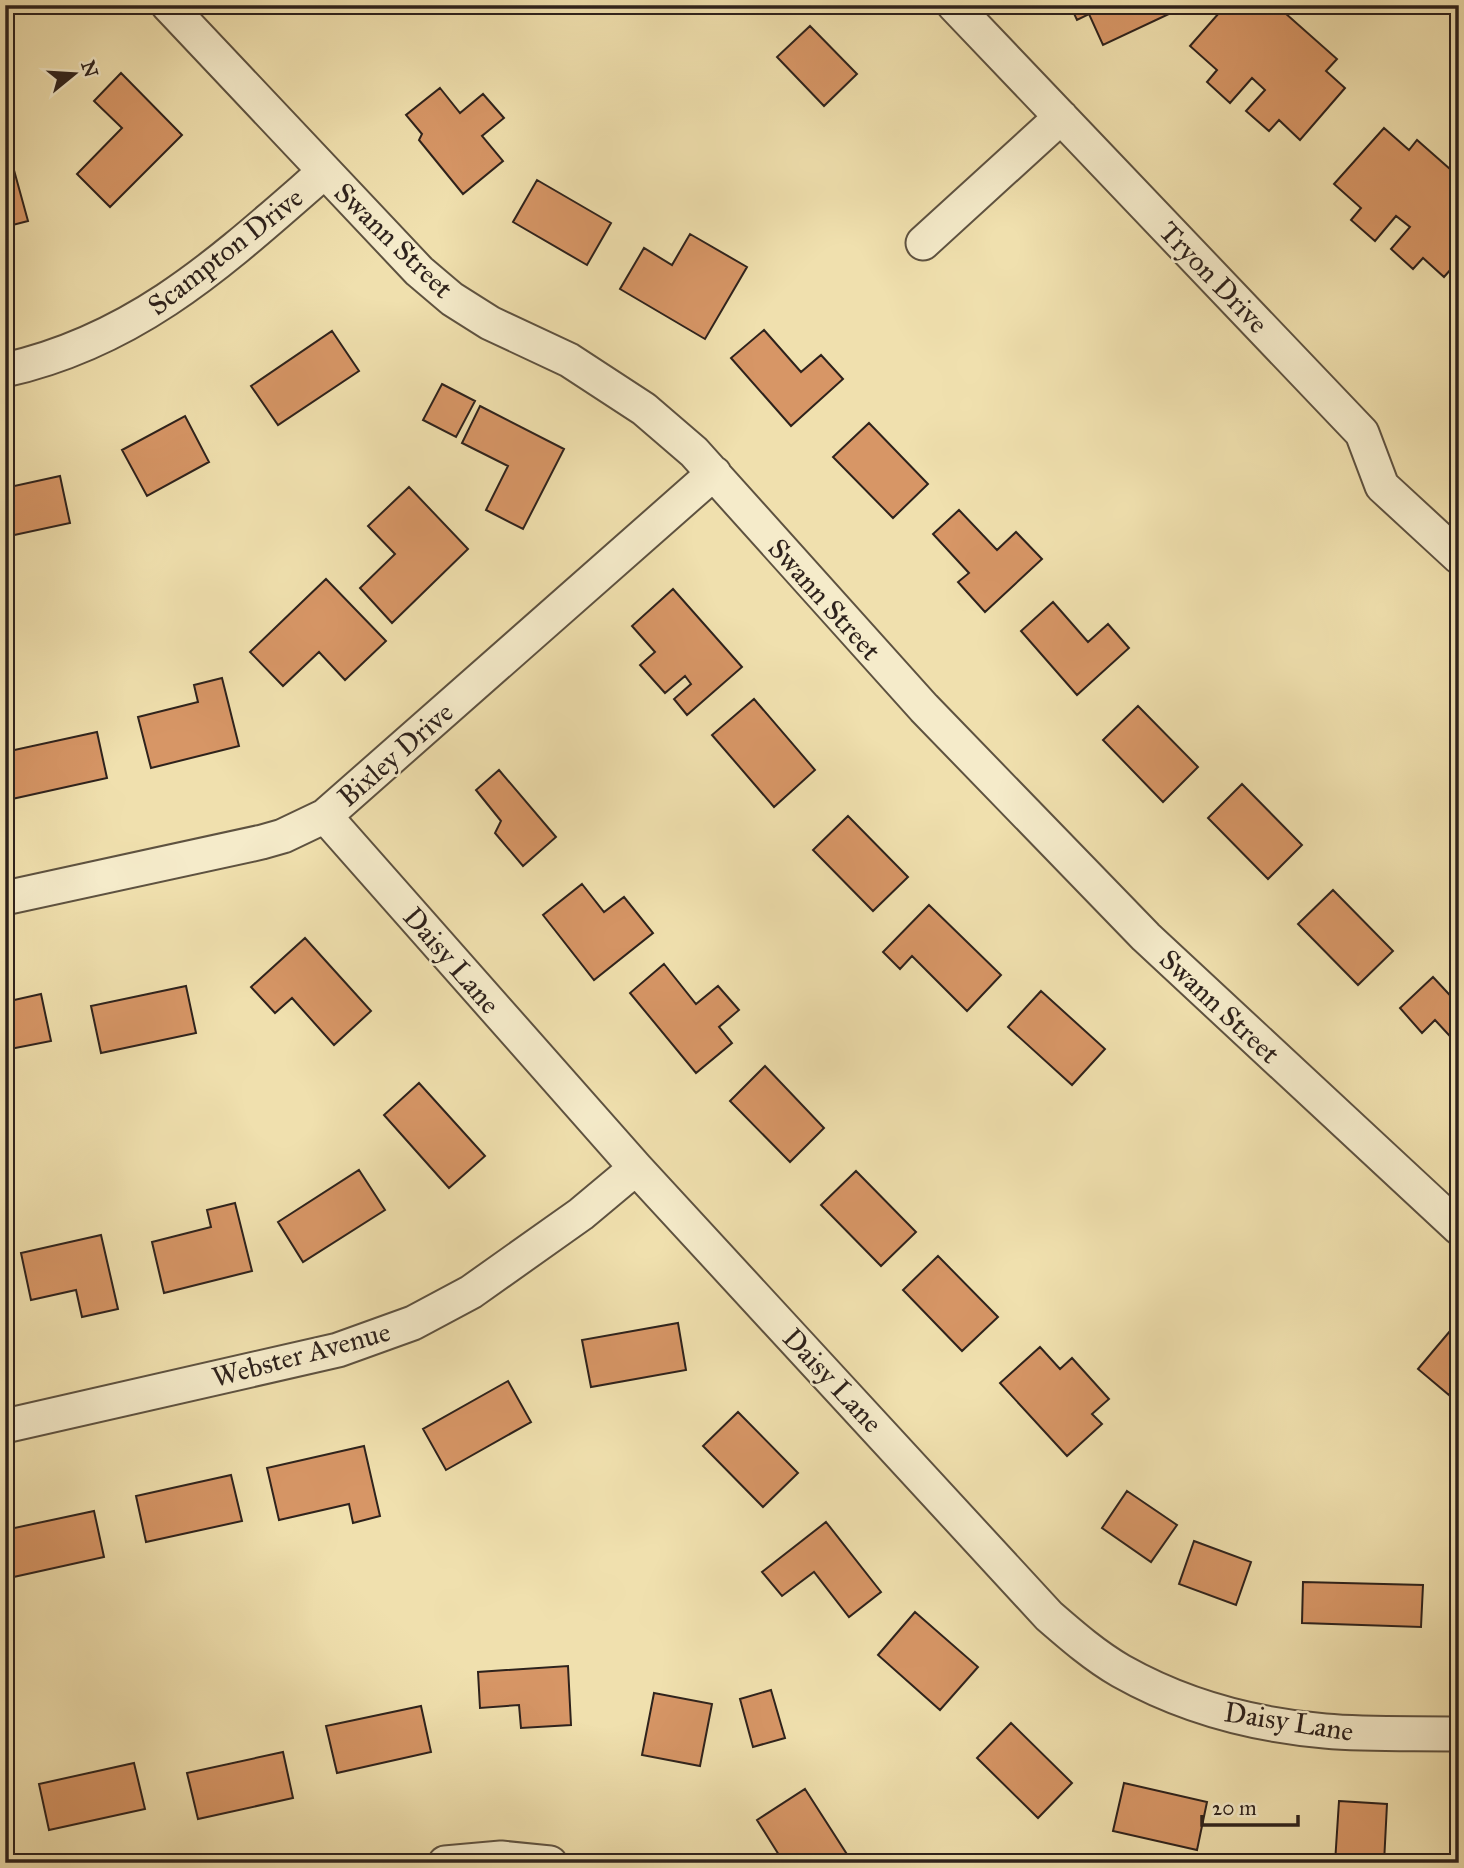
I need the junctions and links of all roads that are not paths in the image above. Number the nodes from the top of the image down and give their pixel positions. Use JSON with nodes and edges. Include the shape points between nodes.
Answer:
{"nodes":[{"id":1,"x":168,"y":5,"type":"edge"},
{"id":2,"x":954,"y":5,"type":"edge"},
{"id":3,"x":1061,"y":117,"type":"junction"},
{"id":4,"x":324,"y":172,"type":"junction"},
{"id":5,"x":923,"y":243,"type":"dead end"},
{"id":6,"x":5,"y":370,"type":"edge"},
{"id":7,"x":714,"y":473,"type":"junction"},
{"id":8,"x":1459,"y":558,"type":"edge"},
{"id":9,"x":325,"y":816,"type":"junction"},
{"id":10,"x":5,"y":898,"type":"edge"},
{"id":11,"x":636,"y":1168,"type":"junction"},
{"id":12,"x":1459,"y":1228,"type":"edge"},
{"id":13,"x":5,"y":1426,"type":"edge"},
{"id":14,"x":1459,"y":1734,"type":"edge"},
{"id":15,"x":445,"y":1863,"type":"edge"},
{"id":16,"x":550,"y":1863,"type":"edge"}],
"edges":[{"from":1,"to":4,"type":"street","name":"Swann Street"},
{"from":2,"to":3,"type":"street","name":"Tryon Drive"},
{"from":3,"to":5,"type":"street"},
{"from":3,"to":8,"type":"street","name":"Tryon Drive","via":[[1362,433],[1382,486]]},
{"from":4,"to":6,"type":"street","name":"Scampton Drive","via":[[187,287],[131,323],[91,343]]},
{"from":4,"to":7,"type":"street","name":"Swann Street","via":[[452,299],[490,323],[569,360],[644,409]]},
{"from":7,"to":9,"type":"street","name":"Bixley Drive"},
{"from":7,"to":12,"type":"street","name":"Swann Street","via":[[923,708],[1146,937]]},
{"from":9,"to":10,"type":"street","name":"Bixley Drive","via":[[262,842]]},
{"from":9,"to":11,"type":"street","name":"Daisy Lane"},
{"from":11,"to":13,"type":"street","name":"Webster Avenue","via":[[581,1214],[471,1292],[413,1323],[338,1350]]},
{"from":11,"to":14,"type":"street","name":"Daisy Lane","via":[[1049,1616],[1092,1652],[1159,1691],[1222,1713],[1326,1732]]},
{"from":15,"to":16,"type":"street","via":[[501,1858]]}]}
